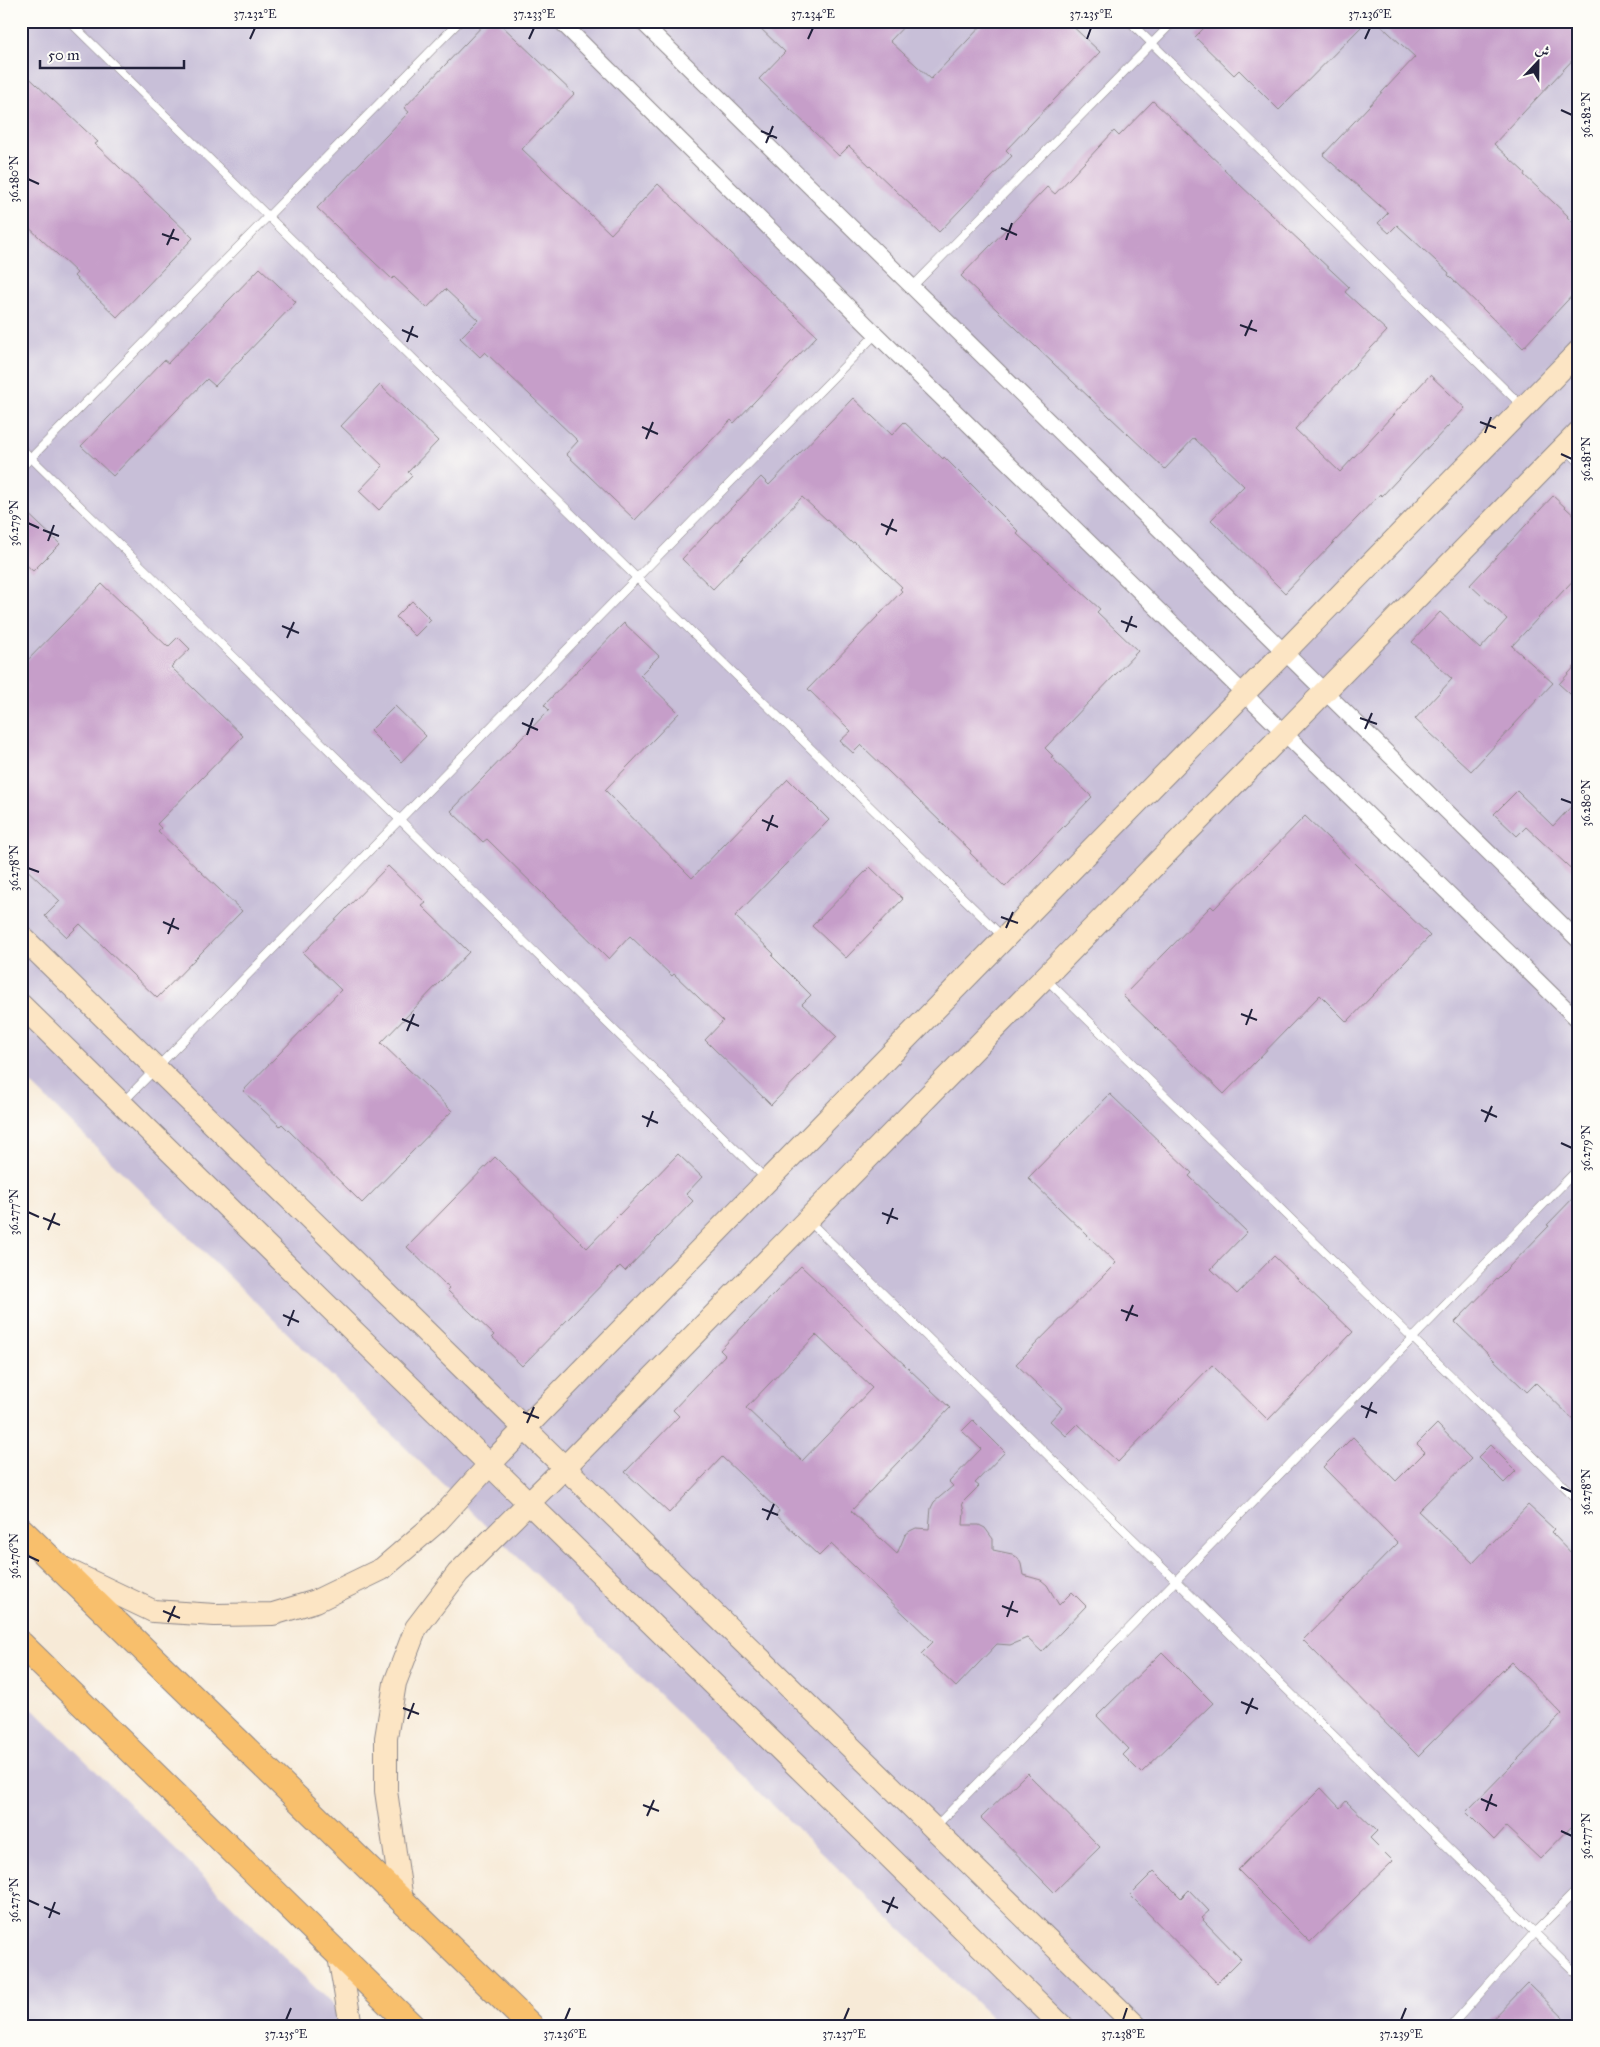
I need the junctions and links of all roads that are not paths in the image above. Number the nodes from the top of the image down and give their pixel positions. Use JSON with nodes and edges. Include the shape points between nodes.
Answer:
{"nodes":[{"id":1,"x":69,"y":21,"type":"edge"},
{"id":2,"x":460,"y":21,"type":"edge"},
{"id":3,"x":560,"y":21,"type":"edge"},
{"id":4,"x":641,"y":21,"type":"edge"},
{"id":5,"x":1129,"y":21,"type":"edge"},
{"id":6,"x":1174,"y":21,"type":"edge"},
{"id":7,"x":1152,"y":43,"type":"junction"},
{"id":8,"x":268,"y":217,"type":"junction"},
{"id":9,"x":912,"y":287,"type":"junction"},
{"id":10,"x":876,"y":334,"type":"junction"},
{"id":11,"x":1579,"y":351,"type":"edge"},
{"id":12,"x":1523,"y":408,"type":"junction"},
{"id":13,"x":1574,"y":447,"type":"edge"},
{"id":14,"x":21,"y":448,"type":"edge"},
{"id":15,"x":32,"y":458,"type":"junction"},
{"id":16,"x":21,"y":468,"type":"edge"},
{"id":17,"x":637,"y":578,"type":"junction"},
{"id":18,"x":1284,"y":652,"type":"junction"},
{"id":19,"x":1324,"y":692,"type":"junction"},
{"id":20,"x":1244,"y":693,"type":"junction"},
{"id":21,"x":1284,"y":732,"type":"junction"},
{"id":22,"x":400,"y":819,"type":"junction"},
{"id":23,"x":21,"y":936,"type":"edge"},
{"id":24,"x":1004,"y":938,"type":"junction"},
{"id":25,"x":1579,"y":941,"type":"edge"},
{"id":26,"x":1044,"y":978,"type":"junction"},
{"id":27,"x":21,"y":1005,"type":"edge"},
{"id":28,"x":1579,"y":1021,"type":"edge"},
{"id":29,"x":156,"y":1068,"type":"junction"},
{"id":30,"x":121,"y":1104,"type":"junction"},
{"id":31,"x":1579,"y":1168,"type":"edge"},
{"id":32,"x":768,"y":1180,"type":"junction"},
{"id":33,"x":808,"y":1219,"type":"junction"},
{"id":34,"x":1413,"y":1338,"type":"junction"},
{"id":35,"x":525,"y":1428,"type":"junction"},
{"id":36,"x":490,"y":1464,"type":"junction"},
{"id":37,"x":565,"y":1467,"type":"junction"},
{"id":38,"x":1579,"y":1501,"type":"edge"},
{"id":39,"x":529,"y":1503,"type":"junction"},
{"id":40,"x":21,"y":1530,"type":"edge"},
{"id":41,"x":60,"y":1567,"type":"junction"},
{"id":42,"x":1176,"y":1581,"type":"junction"},
{"id":43,"x":21,"y":1644,"type":"edge"},
{"id":44,"x":934,"y":1828,"type":"junction"},
{"id":45,"x":1579,"y":1888,"type":"edge"},
{"id":46,"x":402,"y":1900,"type":"junction"},
{"id":47,"x":1534,"y":1933,"type":"junction"},
{"id":48,"x":339,"y":1956,"type":"junction"},
{"id":49,"x":1579,"y":1976,"type":"edge"},
{"id":50,"x":351,"y":2026,"type":"edge"},
{"id":51,"x":412,"y":2026,"type":"edge"},
{"id":52,"x":531,"y":2026,"type":"edge"},
{"id":53,"x":1062,"y":2026,"type":"edge"},
{"id":54,"x":1136,"y":2026,"type":"edge"},
{"id":55,"x":1452,"y":2026,"type":"edge"}],
"edges":[{"from":1,"to":8,"type":"lane"},
{"from":2,"to":8,"type":"lane"},
{"from":3,"to":10,"type":"street"},
{"from":4,"to":9,"type":"street"},
{"from":5,"to":7,"type":"lane"},
{"from":6,"to":7,"type":"lane"},
{"from":7,"to":9,"type":"lane"},
{"from":7,"to":12,"type":"lane"},
{"from":8,"to":15,"type":"lane"},
{"from":8,"to":17,"type":"lane"},
{"from":9,"to":18,"type":"street"},
{"from":10,"to":17,"type":"lane"},
{"from":10,"to":20,"type":"street"},
{"from":11,"to":12,"type":"street"},
{"from":12,"to":18,"type":"street"},
{"from":13,"to":19,"type":"street"},
{"from":14,"to":15,"type":"lane"},
{"from":15,"to":16,"type":"lane"},
{"from":15,"to":22,"type":"lane"},
{"from":17,"to":22,"type":"lane"},
{"from":17,"to":24,"type":"lane"},
{"from":18,"to":19,"type":"street"},
{"from":18,"to":20,"type":"street"},
{"from":19,"to":21,"type":"street"},
{"from":19,"to":25,"type":"street"},
{"from":20,"to":21,"type":"street"},
{"from":20,"to":24,"type":"street"},
{"from":21,"to":26,"type":"street"},
{"from":21,"to":28,"type":"street"},
{"from":22,"to":29,"type":"lane"},
{"from":22,"to":32,"type":"lane"},
{"from":23,"to":29,"type":"street"},
{"from":24,"to":32,"type":"street"},
{"from":26,"to":33,"type":"street"},
{"from":26,"to":34,"type":"lane"},
{"from":27,"to":30,"type":"street"},
{"from":29,"to":30,"type":"lane"},
{"from":29,"to":35,"type":"street"},
{"from":30,"to":36,"type":"street"},
{"from":31,"to":34,"type":"lane"},
{"from":32,"to":35,"type":"street"},
{"from":33,"to":37,"type":"street"},
{"from":33,"to":42,"type":"lane"},
{"from":34,"to":38,"type":"lane"},
{"from":34,"to":42,"type":"lane"},
{"from":35,"to":36,"type":"street"},
{"from":35,"to":37,"type":"street"},
{"from":36,"to":39,"type":"street"},
{"from":36,"to":41,"type":"street","via":[[438,1522],[382,1569],[316,1601],[273,1614],[153,1611]]},
{"from":37,"to":39,"type":"street"},
{"from":37,"to":44,"type":"street"},
{"from":39,"to":46,"type":"street","via":[[458,1573],[416,1628],[396,1684],[386,1738],[386,1791]]},
{"from":39,"to":53,"type":"street"},
{"from":40,"to":41,"type":"main road"},
{"from":41,"to":46,"type":"main road"},
{"from":42,"to":44,"type":"lane"},
{"from":42,"to":47,"type":"lane"},
{"from":43,"to":48,"type":"main road"},
{"from":44,"to":54,"type":"street"},
{"from":45,"to":47,"type":"lane"},
{"from":46,"to":52,"type":"main road"},
{"from":47,"to":49,"type":"lane"},
{"from":47,"to":55,"type":"lane"},
{"from":48,"to":50,"type":"street"},
{"from":48,"to":51,"type":"main road"}]}
